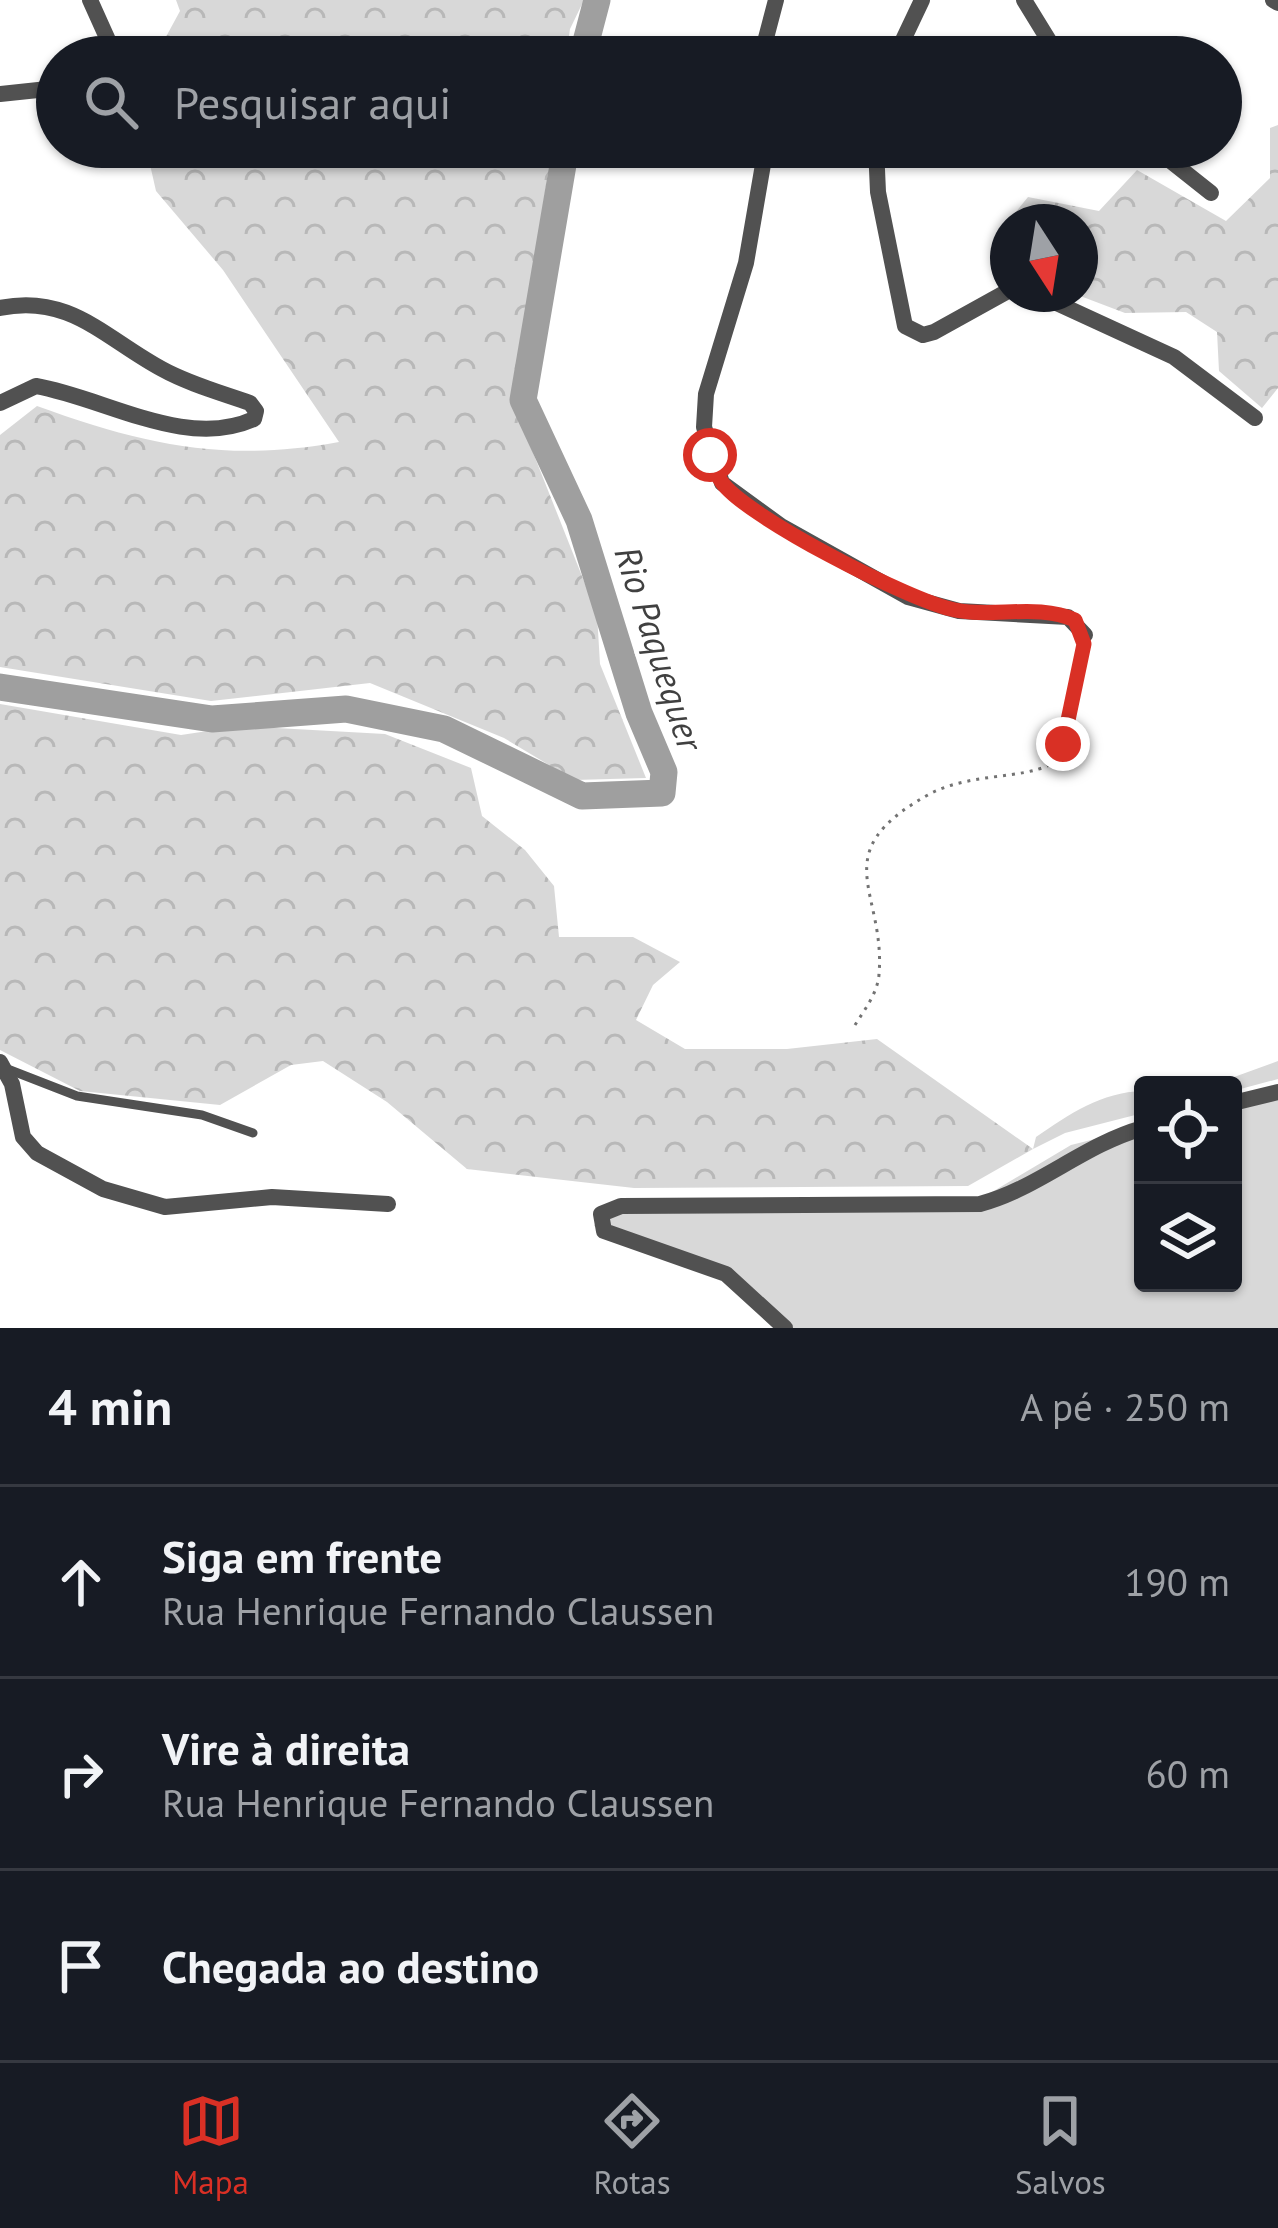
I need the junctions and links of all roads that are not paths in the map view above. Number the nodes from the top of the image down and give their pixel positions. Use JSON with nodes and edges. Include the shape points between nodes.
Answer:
{"nodes":[{"id":1,"x":90,"y":0,"type":"edge"},
{"id":2,"x":776,"y":0,"type":"edge"},
{"id":3,"x":922,"y":0,"type":"edge"},
{"id":4,"x":1024,"y":0,"type":"edge"},
{"id":5,"x":106,"y":36,"type":"edge"},
{"id":6,"x":767,"y":36,"type":"edge"},
{"id":7,"x":905,"y":36,"type":"edge"},
{"id":8,"x":1046,"y":36,"type":"edge"},
{"id":9,"x":36,"y":90,"type":"edge"},
{"id":10,"x":0,"y":94,"type":"edge"},
{"id":11,"x":762,"y":168,"type":"edge"},
{"id":12,"x":877,"y":168,"type":"edge"},
{"id":13,"x":1179,"y":168,"type":"edge"},
{"id":14,"x":1211,"y":193,"type":"dead end"},
{"id":15,"x":990,"y":301,"type":"edge"},
{"id":16,"x":0,"y":308,"type":"edge"},
{"id":17,"x":1076,"y":312,"type":"edge"},
{"id":18,"x":0,"y":403,"type":"edge"},
{"id":19,"x":1256,"y":418,"type":"dead end"},
{"id":20,"x":1085,"y":635,"type":"road end"},
{"id":21,"x":3,"y":1065,"type":"edge"},
{"id":22,"x":1278,"y":1092,"type":"edge"},
{"id":23,"x":1242,"y":1101,"type":"edge"},
{"id":24,"x":1134,"y":1131,"type":"edge"},
{"id":25,"x":254,"y":1133,"type":"dead end"},
{"id":26,"x":388,"y":1204,"type":"dead end"},
{"id":27,"x":785,"y":1328,"type":"edge"}],
"edges":[{"from":1,"to":5,"type":"street"},
{"from":2,"to":6,"type":"street"},
{"from":3,"to":7,"type":"street"},
{"from":4,"to":8,"type":"street"},
{"from":9,"to":10,"type":"street"},
{"from":11,"to":20,"type":"street","via":[[746,263],[706,394],[704,427],[722,483],[749,507],[908,597],[959,611],[1068,616]]},
{"from":12,"to":15,"type":"street","via":[[905,326],[934,332]]},
{"from":13,"to":14,"type":"street"},
{"from":16,"to":18,"type":"street","via":[[27,302],[64,309],[163,370],[256,411],[238,426],[201,430],[36,386]]},
{"from":17,"to":19,"type":"street","via":[[1174,357]]},
{"from":21,"to":25,"type":"lane","via":[[77,1096],[202,1115]]},
{"from":21,"to":26,"type":"street","via":[[23,1137],[103,1189],[186,1207],[272,1197]]},
{"from":22,"to":23,"type":"street"},
{"from":24,"to":27,"type":"street","via":[[980,1204],[621,1206],[601,1214],[604,1232],[726,1274]]}]}
